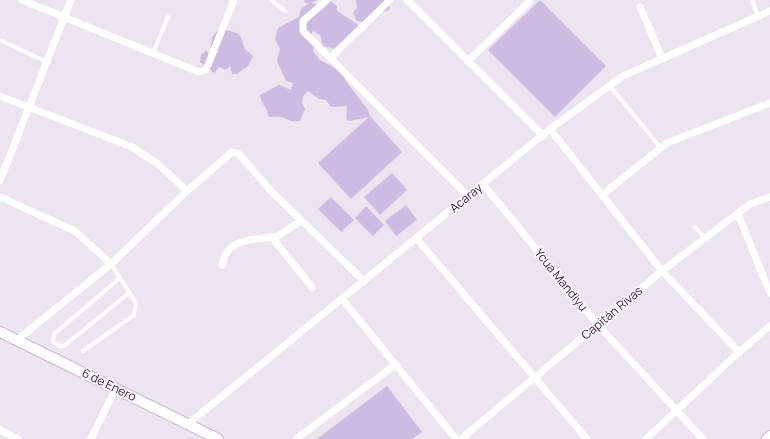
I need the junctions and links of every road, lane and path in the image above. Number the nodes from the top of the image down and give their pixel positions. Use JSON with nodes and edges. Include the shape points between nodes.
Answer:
{"nodes":[{"id":1,"x":22,"y":0,"type":"edge"},
{"id":2,"x":71,"y":0,"type":"edge"},
{"id":3,"x":234,"y":0,"type":"edge"},
{"id":4,"x":271,"y":0,"type":"edge"},
{"id":5,"x":328,"y":0,"type":"edge"},
{"id":6,"x":390,"y":0,"type":"edge"},
{"id":7,"x":407,"y":0,"type":"edge"},
{"id":8,"x":752,"y":0,"type":"edge"},
{"id":9,"x":529,"y":2,"type":"dead end"},
{"id":10,"x":640,"y":6,"type":"dead end"},
{"id":11,"x":285,"y":11,"type":"dead end"},
{"id":12,"x":770,"y":11,"type":"edge"},
{"id":13,"x":758,"y":16,"type":"junction"},
{"id":14,"x":64,"y":18,"type":"junction"},
{"id":15,"x":168,"y":18,"type":"dead end"},
{"id":16,"x":0,"y":40,"type":"edge"},
{"id":17,"x":153,"y":53,"type":"junction"},
{"id":18,"x":330,"y":58,"type":"junction"},
{"id":19,"x":662,"y":58,"type":"junction"},
{"id":20,"x":468,"y":61,"type":"junction"},
{"id":21,"x":47,"y":62,"type":"junction"},
{"id":22,"x":610,"y":86,"type":"junction"},
{"id":23,"x":0,"y":96,"type":"edge"},
{"id":24,"x":770,"y":103,"type":"edge"},
{"id":25,"x":29,"y":108,"type":"junction"},
{"id":26,"x":550,"y":129,"type":"junction"},
{"id":27,"x":542,"y":136,"type":"junction"},
{"id":28,"x":660,"y":147,"type":"junction"},
{"id":29,"x":0,"y":181,"type":"edge"},
{"id":30,"x":483,"y":184,"type":"junction"},
{"id":31,"x":187,"y":191,"type":"junction"},
{"id":32,"x":468,"y":196,"type":"junction"},
{"id":33,"x":602,"y":196,"type":"junction"},
{"id":34,"x":770,"y":197,"type":"edge"},
{"id":35,"x":0,"y":198,"type":"edge"},
{"id":36,"x":738,"y":214,"type":"junction"},
{"id":37,"x":301,"y":221,"type":"junction"},
{"id":38,"x":695,"y":227,"type":"dead end"},
{"id":39,"x":274,"y":237,"type":"junction"},
{"id":40,"x":416,"y":238,"type":"junction"},
{"id":41,"x":705,"y":238,"type":"junction"},
{"id":42,"x":111,"y":264,"type":"junction"},
{"id":43,"x":222,"y":265,"type":"dead end"},
{"id":44,"x":662,"y":271,"type":"junction"},
{"id":45,"x":120,"y":278,"type":"junction"},
{"id":46,"x":364,"y":281,"type":"junction"},
{"id":47,"x":312,"y":287,"type":"dead end"},
{"id":48,"x":129,"y":293,"type":"junction"},
{"id":49,"x":770,"y":293,"type":"edge"},
{"id":50,"x":342,"y":299,"type":"junction"},
{"id":51,"x":598,"y":325,"type":"junction"},
{"id":52,"x":770,"y":326,"type":"edge"},
{"id":53,"x":0,"y":332,"type":"edge"},
{"id":54,"x":17,"y":340,"type":"junction"},
{"id":55,"x":83,"y":351,"type":"dead end"},
{"id":56,"x":739,"y":352,"type":"junction"},
{"id":57,"x":394,"y":365,"type":"junction"},
{"id":58,"x":534,"y":377,"type":"junction"},
{"id":59,"x":116,"y":388,"type":"junction"},
{"id":60,"x":678,"y":410,"type":"junction"},
{"id":61,"x":188,"y":424,"type":"junction"},
{"id":62,"x":0,"y":430,"type":"edge"},
{"id":63,"x":770,"y":436,"type":"edge"},
{"id":64,"x":18,"y":439,"type":"edge"},
{"id":65,"x":91,"y":439,"type":"edge"},
{"id":66,"x":218,"y":439,"type":"edge"},
{"id":67,"x":296,"y":439,"type":"edge"},
{"id":68,"x":456,"y":439,"type":"edge"},
{"id":69,"x":461,"y":439,"type":"edge"},
{"id":70,"x":587,"y":439,"type":"edge"},
{"id":71,"x":646,"y":439,"type":"edge"},
{"id":72,"x":703,"y":439,"type":"edge"},
{"id":73,"x":767,"y":439,"type":"edge"}],
"edges":[{"from":1,"to":14,"type":"street"},
{"from":2,"to":14,"type":"street"},
{"from":3,"to":17,"type":"street","via":[[206,70],[199,72]]},
{"from":4,"to":11,"type":"lane"},
{"from":5,"to":18,"type":"street","via":[[303,21],[301,27]]},
{"from":6,"to":18,"type":"street"},
{"from":7,"to":20,"type":"street"},
{"from":8,"to":13,"type":"lane"},
{"from":9,"to":20,"type":"street"},
{"from":10,"to":19,"type":"street"},
{"from":12,"to":13,"type":"street","name":"Acaray"},
{"from":13,"to":19,"type":"street","name":"Acaray"},
{"from":14,"to":17,"type":"street"},
{"from":14,"to":21,"type":"street"},
{"from":15,"to":17,"type":"lane"},
{"from":16,"to":21,"type":"lane"},
{"from":18,"to":32,"type":"street"},
{"from":19,"to":22,"type":"street","name":"Acaray","via":[[623,76]]},
{"from":20,"to":27,"type":"street"},
{"from":21,"to":25,"type":"street"},
{"from":22,"to":26,"type":"street","name":"Acaray"},
{"from":22,"to":28,"type":"lane"},
{"from":23,"to":25,"type":"street"},
{"from":24,"to":28,"type":"street","via":[[680,136]]},
{"from":25,"to":29,"type":"street"},
{"from":25,"to":31,"type":"street","via":[[132,148],[158,164]]},
{"from":26,"to":27,"type":"street","name":"Acaray"},
{"from":26,"to":33,"type":"street"},
{"from":27,"to":30,"type":"street","name":"Acaray"},
{"from":28,"to":33,"type":"street"},
{"from":30,"to":32,"type":"street","name":"Acaray"},
{"from":30,"to":51,"type":"street","name":"Ycua Mandiyu"},
{"from":31,"to":37,"type":"street","via":[[232,152],[239,154]]},
{"from":31,"to":42,"type":"street"},
{"from":32,"to":40,"type":"street","name":"Acaray"},
{"from":33,"to":44,"type":"street"},
{"from":34,"to":36,"type":"street","name":"Capitán Rivas","via":[[750,204]]},
{"from":35,"to":42,"type":"street","via":[[75,231]]},
{"from":36,"to":41,"type":"street","name":"Capitán Rivas"},
{"from":36,"to":49,"type":"street"},
{"from":37,"to":39,"type":"street"},
{"from":37,"to":46,"type":"street"},
{"from":38,"to":41,"type":"lane"},
{"from":39,"to":43,"type":"street","via":[[234,245],[226,251]]},
{"from":39,"to":47,"type":"street"},
{"from":40,"to":46,"type":"street","name":"Acaray"},
{"from":40,"to":58,"type":"street"},
{"from":41,"to":44,"type":"street","name":"Capitán Rivas"},
{"from":42,"to":45,"type":"lane"},
{"from":42,"to":54,"type":"street"},
{"from":44,"to":51,"type":"street","name":"Capitán Rivas"},
{"from":44,"to":56,"type":"street"},
{"from":45,"to":48,"type":"lane"},
{"from":45,"to":48,"type":"lane","via":[[54,334],[53,342],[64,346]]},
{"from":46,"to":50,"type":"street","name":"Acaray"},
{"from":48,"to":55,"type":"lane","via":[[136,303],[134,315]]},
{"from":50,"to":57,"type":"street"},
{"from":50,"to":61,"type":"street","name":"Acaray"},
{"from":51,"to":58,"type":"street","name":"Capitán Rivas"},
{"from":51,"to":60,"type":"street","name":"Ycua Mandiyu"},
{"from":52,"to":56,"type":"street"},
{"from":53,"to":54,"type":"main road","name":"6 de Enero"},
{"from":54,"to":59,"type":"main road","name":"6 de Enero"},
{"from":56,"to":60,"type":"street"},
{"from":57,"to":67,"type":"street"},
{"from":57,"to":68,"type":"street"},
{"from":58,"to":69,"type":"street","name":"Capitán Rivas"},
{"from":58,"to":70,"type":"street"},
{"from":59,"to":61,"type":"main road","name":"6 de Enero"},
{"from":59,"to":65,"type":"street"},
{"from":60,"to":71,"type":"street"},
{"from":60,"to":72,"type":"street","name":"Ycua Mandiyu"},
{"from":61,"to":66,"type":"main road","name":"6 de Enero"},
{"from":62,"to":64,"type":"street"},
{"from":63,"to":73,"type":"main road"}]}
